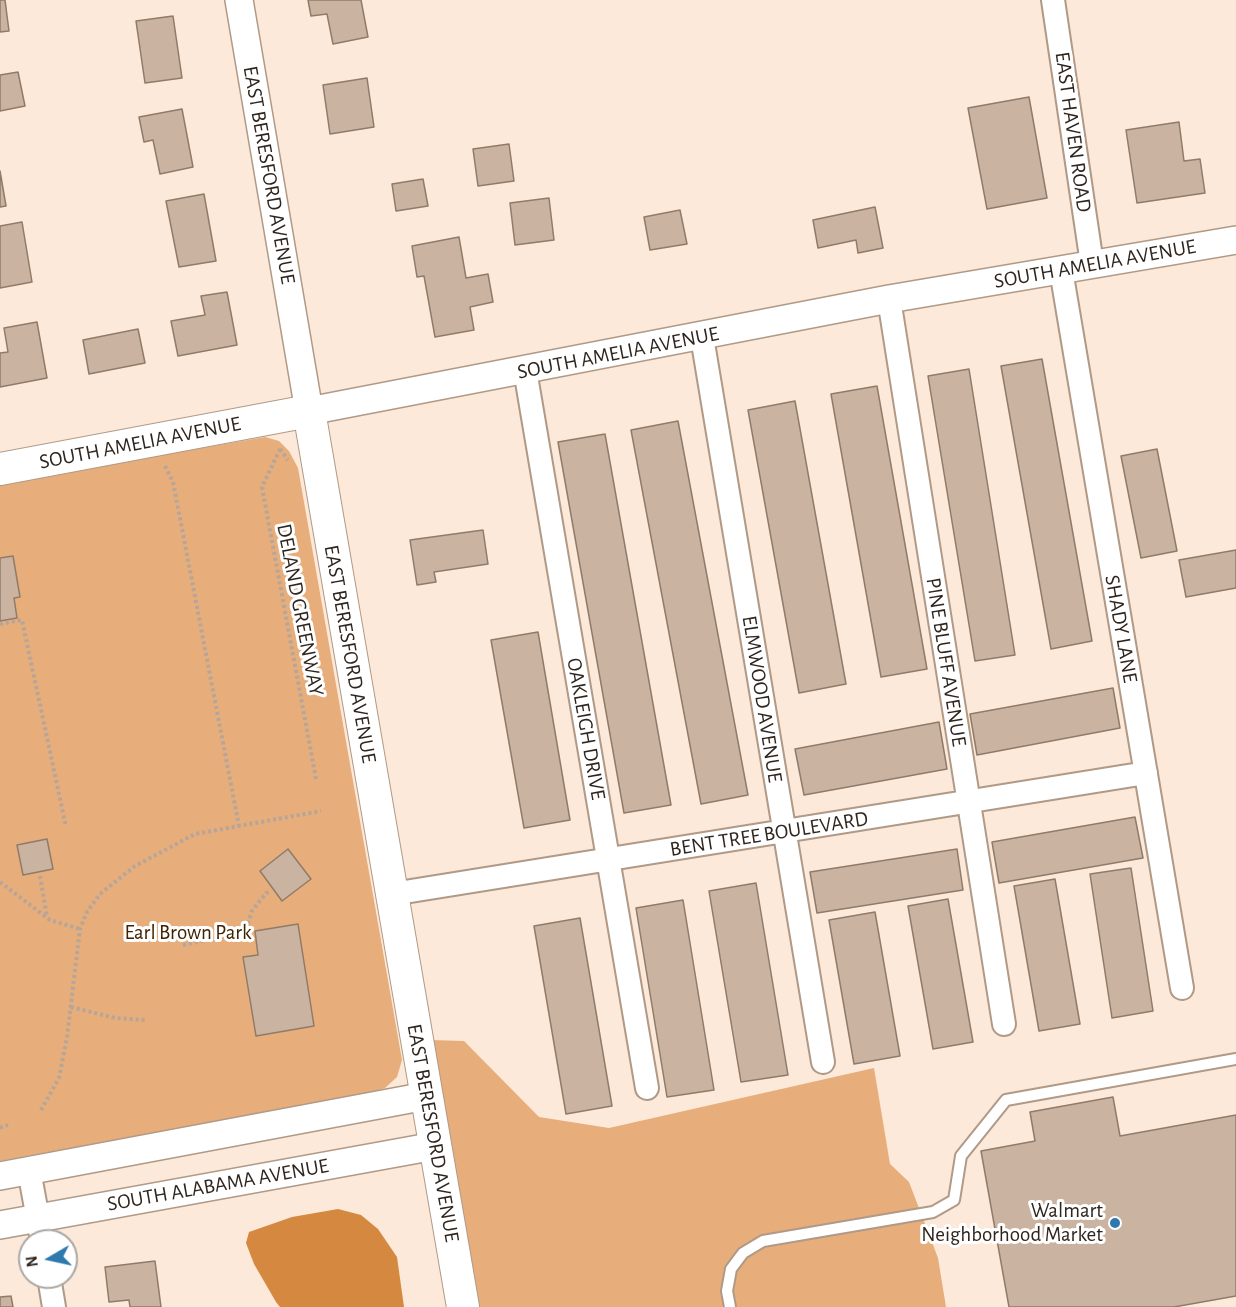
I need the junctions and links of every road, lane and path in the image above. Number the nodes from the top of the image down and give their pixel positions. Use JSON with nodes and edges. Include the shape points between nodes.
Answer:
{"nodes":[{"id":1,"x":239,"y":0,"type":"edge"},
{"id":2,"x":1053,"y":0,"type":"edge"},
{"id":3,"x":1236,"y":240,"type":"edge"},
{"id":4,"x":1092,"y":264,"type":"junction"},
{"id":5,"x":1061,"y":270,"type":"junction"},
{"id":6,"x":889,"y":299,"type":"junction"},
{"id":7,"x":702,"y":337,"type":"junction"},
{"id":8,"x":525,"y":370,"type":"junction"},
{"id":9,"x":309,"y":411,"type":"junction"},
{"id":10,"x":280,"y":449,"type":"dead end"},
{"id":11,"x":164,"y":464,"type":"dead end"},
{"id":12,"x":0,"y":469,"type":"edge"},
{"id":13,"x":0,"y":624,"type":"edge"},
{"id":14,"x":1146,"y":773,"type":"junction"},
{"id":15,"x":316,"y":779,"type":"dead end"},
{"id":16,"x":969,"y":802,"type":"junction"},
{"id":17,"x":321,"y":811,"type":"dead end"},
{"id":18,"x":239,"y":826,"type":"junction"},
{"id":19,"x":66,"y":827,"type":"dead end"},
{"id":20,"x":784,"y":831,"type":"junction"},
{"id":21,"x":608,"y":860,"type":"junction"},
{"id":22,"x":40,"y":876,"type":"dead end"},
{"id":23,"x":0,"y":882,"type":"edge"},
{"id":24,"x":270,"y":892,"type":"dead end"},
{"id":25,"x":392,"y":894,"type":"junction"},
{"id":26,"x":48,"y":918,"type":"junction"},
{"id":27,"x":80,"y":929,"type":"junction"},
{"id":28,"x":183,"y":945,"type":"dead end"},
{"id":29,"x":1182,"y":988,"type":"dead end"},
{"id":30,"x":71,"y":1007,"type":"junction"},
{"id":31,"x":145,"y":1020,"type":"dead end"},
{"id":32,"x":1004,"y":1024,"type":"dead end"},
{"id":33,"x":1236,"y":1059,"type":"edge"},
{"id":34,"x":823,"y":1062,"type":"dead end"},
{"id":35,"x":647,"y":1088,"type":"dead end"},
{"id":36,"x":426,"y":1096,"type":"junction"},
{"id":37,"x":41,"y":1110,"type":"dead end"},
{"id":38,"x":8,"y":1125,"type":"dead end"},
{"id":39,"x":0,"y":1128,"type":"edge"},
{"id":40,"x":435,"y":1146,"type":"junction"},
{"id":41,"x":29,"y":1170,"type":"junction"},
{"id":42,"x":0,"y":1176,"type":"edge"},
{"id":43,"x":0,"y":1226,"type":"edge"},
{"id":44,"x":30,"y":1229,"type":"edge"},
{"id":45,"x":40,"y":1229,"type":"edge"},
{"id":46,"x":45,"y":1229,"type":"edge"},
{"id":47,"x":51,"y":1289,"type":"edge"},
{"id":48,"x":54,"y":1307,"type":"edge"},
{"id":49,"x":463,"y":1307,"type":"edge"},
{"id":50,"x":730,"y":1307,"type":"edge"}],
"edges":[{"from":1,"to":9,"type":"street","name":"EAST BERESFORD AVENUE"},
{"from":2,"to":4,"type":"street","name":"EAST HAVEN ROAD"},
{"from":3,"to":4,"type":"street","name":"SOUTH AMELIA AVENUE"},
{"from":4,"to":5,"type":"street","name":"SOUTH AMELIA AVENUE"},
{"from":5,"to":6,"type":"street","name":"SOUTH AMELIA AVENUE"},
{"from":5,"to":14,"type":"street","name":"SHADY LANE"},
{"from":6,"to":7,"type":"street","name":"SOUTH AMELIA AVENUE"},
{"from":6,"to":16,"type":"street","name":"PINE BLUFF AVENUE"},
{"from":7,"to":8,"type":"street","name":"SOUTH AMELIA AVENUE"},
{"from":7,"to":20,"type":"street","name":"ELMWOOD AVENUE"},
{"from":8,"to":9,"type":"street","name":"SOUTH AMELIA AVENUE"},
{"from":8,"to":21,"type":"street","name":"OAKLEIGH DRIVE"},
{"from":9,"to":12,"type":"main road","name":"SOUTH AMELIA AVENUE"},
{"from":9,"to":25,"type":"main road","name":"EAST BERESFORD AVENUE"},
{"from":10,"to":15,"type":"path","name":"DELAND GREENWAY","via":[[262,487]]},
{"from":11,"to":18,"type":"path","via":[[172,482]]},
{"from":13,"to":19,"type":"path","via":[[22,620]]},
{"from":14,"to":16,"type":"street","name":"BENT TREE BOULEVARD"},
{"from":14,"to":29,"type":"street","name":"SHADY LANE"},
{"from":16,"to":20,"type":"street","name":"BENT TREE BOULEVARD"},
{"from":16,"to":32,"type":"street","name":"PINE BLUFF AVENUE"},
{"from":17,"to":18,"type":"path"},
{"from":18,"to":27,"type":"path","via":[[195,834],[135,866],[100,894]]},
{"from":20,"to":21,"type":"street","name":"BENT TREE BOULEVARD"},
{"from":20,"to":34,"type":"street","name":"ELMWOOD AVENUE"},
{"from":21,"to":25,"type":"street","name":"BENT TREE BOULEVARD"},
{"from":21,"to":35,"type":"street","name":"OAKLEIGH DRIVE"},
{"from":22,"to":26,"type":"path"},
{"from":23,"to":26,"type":"path"},
{"from":24,"to":28,"type":"path","via":[[252,911],[245,932]]},
{"from":25,"to":36,"type":"main road","name":"EAST BERESFORD AVENUE"},
{"from":26,"to":27,"type":"path"},
{"from":27,"to":30,"type":"path"},
{"from":30,"to":31,"type":"path","via":[[115,1018]]},
{"from":30,"to":37,"type":"path","via":[[59,1078]]},
{"from":33,"to":50,"type":"lane","via":[[1006,1100],[961,1156],[954,1200],[933,1212],[763,1241],[743,1253],[731,1269],[727,1291]]},
{"from":36,"to":40,"type":"main road","name":"EAST BERESFORD AVENUE"},
{"from":36,"to":41,"type":"street"},
{"from":38,"to":39,"type":"path"},
{"from":40,"to":46,"type":"street","name":"SOUTH ALABAMA AVENUE"},
{"from":40,"to":49,"type":"main road","name":"EAST BERESFORD AVENUE"},
{"from":41,"to":42,"type":"street"},
{"from":41,"to":45,"type":"street"},
{"from":43,"to":44,"type":"street","name":"SOUTH ALABAMA AVENUE"},
{"from":47,"to":48,"type":"street"}]}
